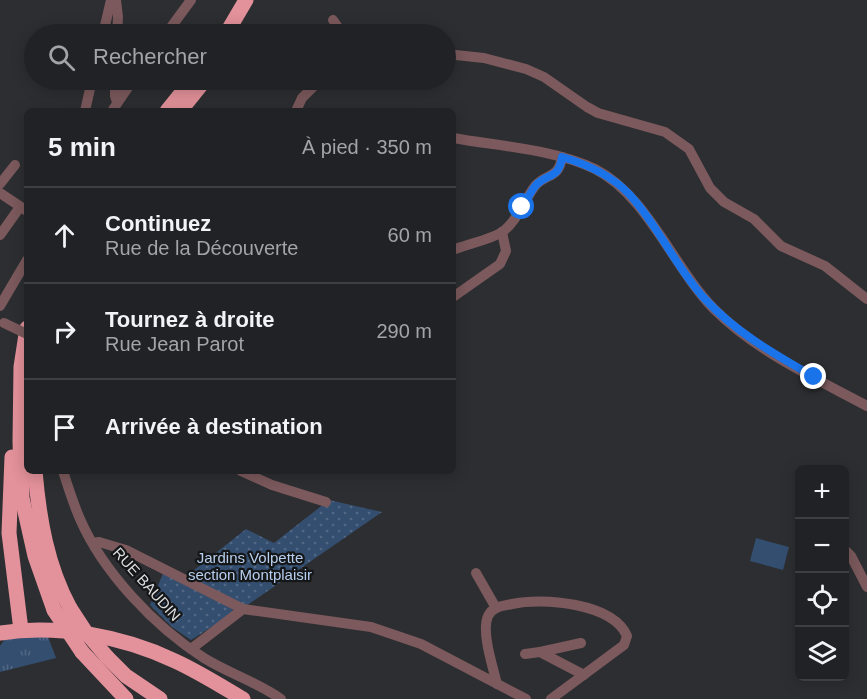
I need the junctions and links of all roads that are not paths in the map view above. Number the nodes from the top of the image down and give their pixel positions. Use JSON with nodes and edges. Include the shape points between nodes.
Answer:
{"nodes":[{"id":1,"x":111,"y":0,"type":"edge"},
{"id":2,"x":116,"y":0,"type":"edge"},
{"id":3,"x":192,"y":0,"type":"edge"},
{"id":4,"x":246,"y":0,"type":"edge"},
{"id":5,"x":258,"y":0,"type":"edge"},
{"id":6,"x":333,"y":21,"type":"dead end"},
{"id":7,"x":105,"y":24,"type":"edge"},
{"id":8,"x":118,"y":24,"type":"edge"},
{"id":9,"x":174,"y":24,"type":"edge"},
{"id":10,"x":232,"y":24,"type":"edge"},
{"id":11,"x":244,"y":24,"type":"edge"},
{"id":12,"x":335,"y":24,"type":"edge"},
{"id":13,"x":456,"y":55,"type":"edge"},
{"id":14,"x":90,"y":90,"type":"edge"},
{"id":15,"x":115,"y":90,"type":"edge"},
{"id":16,"x":126,"y":90,"type":"edge"},
{"id":17,"x":184,"y":90,"type":"edge"},
{"id":18,"x":197,"y":90,"type":"edge"},
{"id":19,"x":310,"y":90,"type":"edge"},
{"id":20,"x":114,"y":107,"type":"edge"},
{"id":21,"x":86,"y":108,"type":"edge"},
{"id":22,"x":169,"y":108,"type":"edge"},
{"id":23,"x":182,"y":108,"type":"edge"},
{"id":24,"x":297,"y":108,"type":"edge"},
{"id":25,"x":456,"y":139,"type":"edge"},
{"id":26,"x":562,"y":157,"type":"junction"},
{"id":27,"x":15,"y":165,"type":"dead end"},
{"id":28,"x":0,"y":184,"type":"edge"},
{"id":29,"x":0,"y":193,"type":"edge"},
{"id":30,"x":24,"y":209,"type":"edge"},
{"id":31,"x":502,"y":232,"type":"junction"},
{"id":32,"x":0,"y":235,"type":"edge"},
{"id":33,"x":456,"y":249,"type":"edge"},
{"id":34,"x":24,"y":264,"type":"edge"},
{"id":35,"x":6,"y":285,"type":"edge"},
{"id":36,"x":456,"y":295,"type":"edge"},
{"id":37,"x":867,"y":299,"type":"edge"},
{"id":38,"x":0,"y":306,"type":"edge"},
{"id":39,"x":2,"y":322,"type":"edge"},
{"id":40,"x":24,"y":333,"type":"edge"},
{"id":41,"x":24,"y":348,"type":"edge"},
{"id":42,"x":21,"y":367,"type":"junction"},
{"id":43,"x":867,"y":406,"type":"edge"},
{"id":44,"x":35,"y":474,"type":"edge"},
{"id":45,"x":64,"y":474,"type":"edge"},
{"id":46,"x":248,"y":474,"type":"edge"},
{"id":47,"x":326,"y":502,"type":"dead end"},
{"id":48,"x":93,"y":543,"type":"junction"},
{"id":49,"x":849,"y":554,"type":"edge"},
{"id":50,"x":476,"y":573,"type":"dead end"},
{"id":51,"x":867,"y":587,"type":"edge"},
{"id":52,"x":496,"y":608,"type":"junction"},
{"id":53,"x":243,"y":609,"type":"junction"},
{"id":54,"x":21,"y":630,"type":"junction"},
{"id":55,"x":0,"y":633,"type":"edge"},
{"id":56,"x":581,"y":643,"type":"dead end"},
{"id":57,"x":191,"y":650,"type":"junction"},
{"id":58,"x":540,"y":652,"type":"junction"},
{"id":59,"x":525,"y":654,"type":"dead end"},
{"id":60,"x":584,"y":675,"type":"junction"},
{"id":61,"x":497,"y":684,"type":"junction"},
{"id":62,"x":224,"y":692,"type":"edge"},
{"id":63,"x":126,"y":699,"type":"edge"},
{"id":64,"x":160,"y":699,"type":"edge"},
{"id":65,"x":243,"y":699,"type":"edge"},
{"id":66,"x":280,"y":699,"type":"edge"},
{"id":67,"x":526,"y":699,"type":"edge"},
{"id":68,"x":551,"y":699,"type":"edge"}],
"edges":[{"from":1,"to":7,"type":"street"},
{"from":2,"to":8,"type":"street"},
{"from":3,"to":9,"type":"street"},
{"from":4,"to":10,"type":"highway"},
{"from":5,"to":11,"type":"highway"},
{"from":6,"to":12,"type":"street"},
{"from":13,"to":37,"type":"street","via":[[526,69],[598,113],[665,132],[689,149],[710,188],[724,202],[754,219],[781,246],[825,266]]},
{"from":14,"to":21,"type":"street"},
{"from":15,"to":20,"type":"street"},
{"from":16,"to":20,"type":"street"},
{"from":17,"to":22,"type":"highway"},
{"from":18,"to":23,"type":"highway"},
{"from":19,"to":24,"type":"street"},
{"from":25,"to":26,"type":"street"},
{"from":26,"to":31,"type":"street","via":[[556,173],[537,184]]},
{"from":26,"to":43,"type":"street","via":[[596,170],[628,193],[702,296],[736,330]]},
{"from":27,"to":28,"type":"street"},
{"from":29,"to":30,"type":"street"},
{"from":30,"to":32,"type":"street"},
{"from":31,"to":33,"type":"street"},
{"from":31,"to":36,"type":"street","via":[[506,251],[500,264]]},
{"from":34,"to":35,"type":"street"},
{"from":35,"to":38,"type":"street"},
{"from":39,"to":40,"type":"street","bridge":true},
{"from":41,"to":42,"type":"highway"},
{"from":42,"to":54,"type":"highway","via":[[9,532]]},
{"from":42,"to":63,"type":"highway","bridge":true,"via":[[22,498],[35,556],[54,610],[82,652]]},
{"from":44,"to":64,"type":"highway","bridge":true,"via":[[46,543],[59,587],[70,608],[107,657],[126,676]]},
{"from":45,"to":48,"type":"street","name":"RUE BAUDIN","via":[[80,520]]},
{"from":46,"to":47,"type":"street"},
{"from":48,"to":53,"type":"street","via":[[126,550]]},
{"from":48,"to":57,"type":"street","name":"RUE BAUDIN","via":[[141,604]]},
{"from":49,"to":51,"type":"street"},
{"from":50,"to":52,"type":"street"},
{"from":52,"to":60,"type":"street","via":[[542,600],[572,604],[622,627],[627,636],[624,645]]},
{"from":52,"to":61,"type":"street","via":[[488,616],[485,629]]},
{"from":53,"to":57,"type":"street"},
{"from":53,"to":61,"type":"street","via":[[370,627],[427,647]]},
{"from":54,"to":55,"type":"highway"},
{"from":54,"to":62,"type":"highway","via":[[77,633],[119,641],[173,660]]},
{"from":56,"to":58,"type":"street"},
{"from":57,"to":66,"type":"street","name":"RUE BAUDIN"},
{"from":58,"to":59,"type":"street"},
{"from":58,"to":60,"type":"street"},
{"from":60,"to":68,"type":"street"},
{"from":61,"to":67,"type":"street"},
{"from":62,"to":65,"type":"highway"}]}
